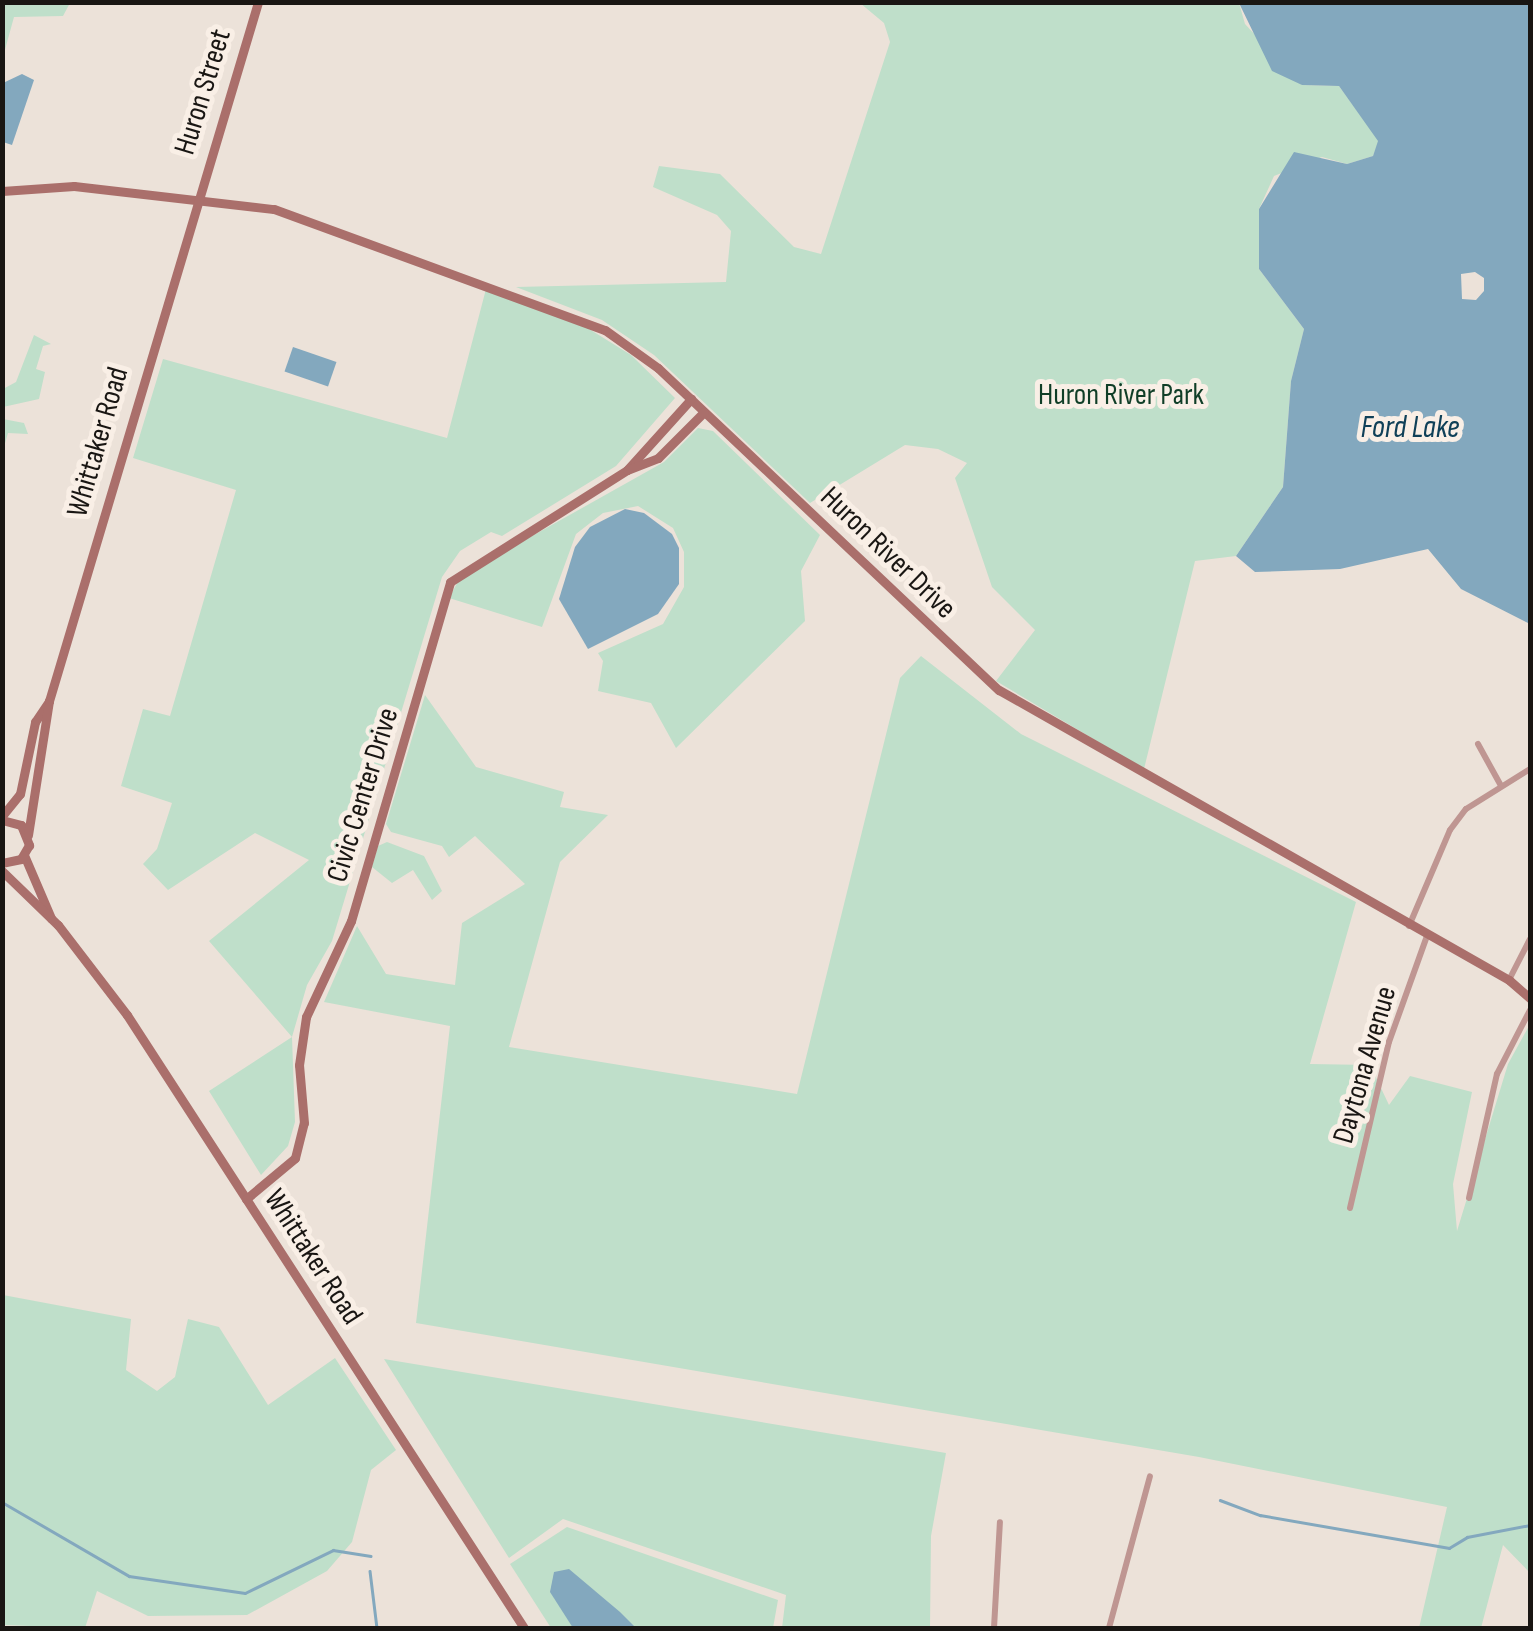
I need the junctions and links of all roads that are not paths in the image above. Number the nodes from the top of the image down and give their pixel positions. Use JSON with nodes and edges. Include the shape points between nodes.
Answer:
{"nodes":[{"id":1,"x":258,"y":2,"type":"edge"},
{"id":2,"x":2,"y":191,"type":"edge"},
{"id":3,"x":197,"y":197,"type":"junction"},
{"id":4,"x":691,"y":399,"type":"junction"},
{"id":5,"x":704,"y":412,"type":"junction"},
{"id":6,"x":627,"y":470,"type":"junction"},
{"id":7,"x":48,"y":701,"type":"junction"},
{"id":8,"x":1478,"y":744,"type":"dead end"},
{"id":9,"x":1530,"y":769,"type":"edge"},
{"id":10,"x":1500,"y":784,"type":"junction"},
{"id":11,"x":2,"y":818,"type":"edge"},
{"id":12,"x":28,"y":835,"type":"junction"},
{"id":13,"x":24,"y":855,"type":"junction"},
{"id":14,"x":2,"y":863,"type":"edge"},
{"id":15,"x":2,"y":871,"type":"edge"},
{"id":16,"x":52,"y":918,"type":"junction"},
{"id":17,"x":1409,"y":926,"type":"junction"},
{"id":18,"x":1427,"y":936,"type":"junction"},
{"id":19,"x":1530,"y":939,"type":"edge"},
{"id":20,"x":1509,"y":980,"type":"junction"},
{"id":21,"x":1530,"y":998,"type":"edge"},
{"id":22,"x":1530,"y":1010,"type":"edge"},
{"id":23,"x":1469,"y":1198,"type":"dead end"},
{"id":24,"x":246,"y":1199,"type":"junction"},
{"id":25,"x":1350,"y":1208,"type":"dead end"},
{"id":26,"x":1150,"y":1476,"type":"dead end"},
{"id":27,"x":1000,"y":1522,"type":"dead end"},
{"id":28,"x":524,"y":1628,"type":"edge"},
{"id":29,"x":994,"y":1628,"type":"edge"},
{"id":30,"x":1109,"y":1628,"type":"edge"}],
"edges":[{"from":1,"to":3,"type":"main road","name":"Huron Street"},
{"from":2,"to":3,"type":"main road","name":"Huron River Drive","via":[[74,186]]},
{"from":3,"to":4,"type":"main road","name":"Huron River Drive","via":[[303,218],[574,316],[632,347]]},
{"from":3,"to":7,"type":"main road","name":"Whittaker Road"},
{"from":4,"to":5,"type":"main road","name":"Huron River Drive"},
{"from":4,"to":6,"type":"main road","name":"Civic Center Drive"},
{"from":5,"to":6,"type":"main road","name":"Civic Center Drive","via":[[658,458]]},
{"from":5,"to":17,"type":"main road","name":"Huron River Drive","via":[[999,690]]},
{"from":6,"to":24,"type":"main road","name":"Civic Center Drive","via":[[450,582],[352,920],[306,1018],[298,1065],[304,1123],[296,1158]]},
{"from":7,"to":11,"type":"main road","name":"Whittaker Road","via":[[35,722],[20,794]]},
{"from":7,"to":12,"type":"main road","name":"Whittaker Road"},
{"from":8,"to":10,"type":"street"},
{"from":9,"to":10,"type":"street"},
{"from":10,"to":17,"type":"street","via":[[1450,830]]},
{"from":11,"to":12,"type":"main road"},
{"from":12,"to":13,"type":"main road","name":"Whittaker Road"},
{"from":13,"to":14,"type":"main road"},
{"from":13,"to":16,"type":"main road","name":"Whittaker Road"},
{"from":15,"to":16,"type":"main road","name":"Whittaker Road","via":[[23,898]]},
{"from":16,"to":24,"type":"main road","name":"Whittaker Road","via":[[127,1015]]},
{"from":17,"to":18,"type":"main road","name":"Huron River Drive"},
{"from":18,"to":20,"type":"main road","name":"Huron River Drive"},
{"from":18,"to":25,"type":"street","name":"Daytona Avenue","via":[[1390,1042]]},
{"from":19,"to":20,"type":"street"},
{"from":20,"to":21,"type":"main road","name":"Huron River Drive"},
{"from":22,"to":23,"type":"street","via":[[1497,1074]]},
{"from":24,"to":28,"type":"main road","name":"Whittaker Road"},
{"from":26,"to":30,"type":"street"},
{"from":27,"to":29,"type":"street"}]}
